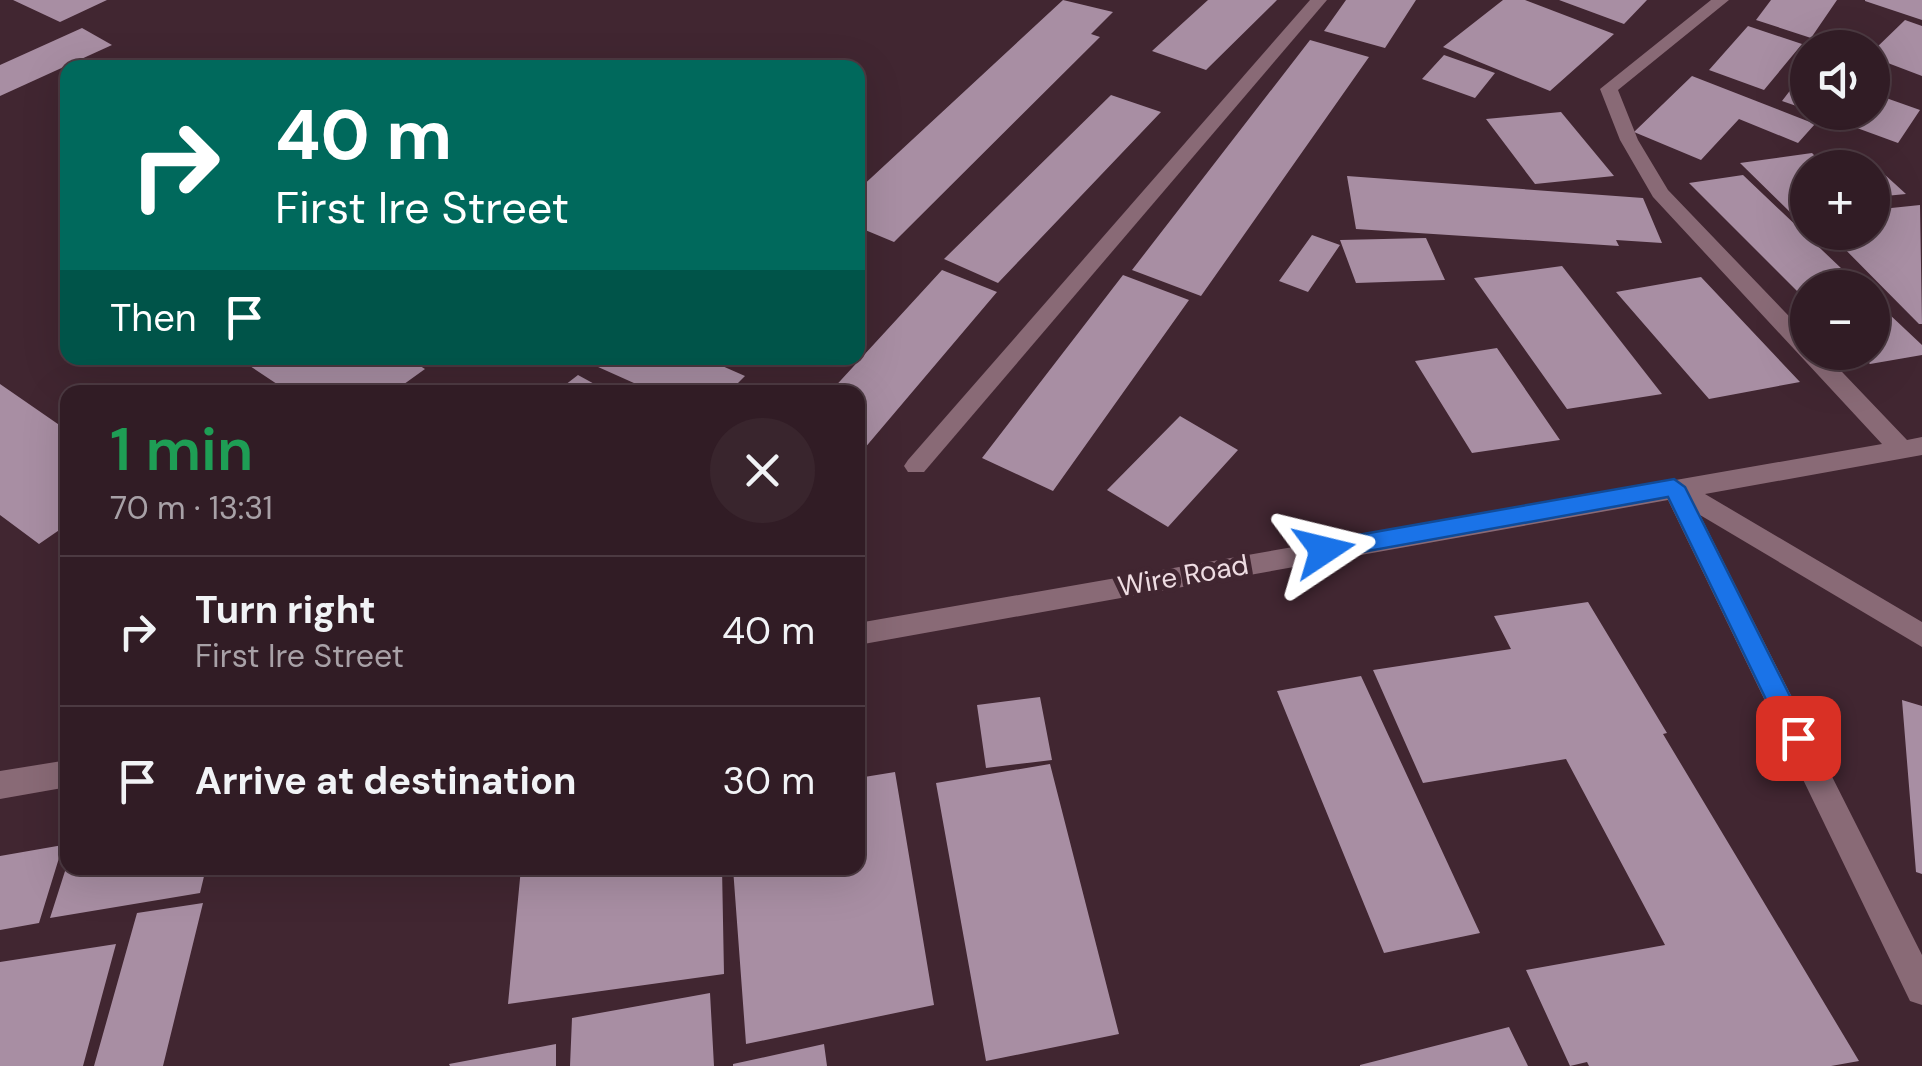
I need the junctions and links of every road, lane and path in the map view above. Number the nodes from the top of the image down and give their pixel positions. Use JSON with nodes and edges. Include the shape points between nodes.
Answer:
{"nodes":[{"id":1,"x":1319,"y":0,"type":"edge"},
{"id":2,"x":1721,"y":0,"type":"edge"},
{"id":3,"x":1790,"y":331,"type":"edge"},
{"id":4,"x":1829,"y":370,"type":"edge"},
{"id":5,"x":1912,"y":448,"type":"edge"},
{"id":6,"x":916,"y":466,"type":"dead end"},
{"id":7,"x":1674,"y":487,"type":"junction"},
{"id":8,"x":865,"y":633,"type":"edge"},
{"id":9,"x":1922,"y":636,"type":"edge"},
{"id":10,"x":60,"y":775,"type":"edge"},
{"id":11,"x":0,"y":785,"type":"edge"},
{"id":12,"x":1922,"y":989,"type":"edge"}],
"edges":[{"from":1,"to":6,"type":"street"},
{"from":2,"to":3,"type":"street","via":[[1608,90],[1660,193]]},
{"from":4,"to":5,"type":"street"},
{"from":5,"to":7,"type":"street","name":"Wire Road"},
{"from":7,"to":8,"type":"street","name":"Wire Road"},
{"from":7,"to":9,"type":"street"},
{"from":7,"to":12,"type":"street"},
{"from":10,"to":11,"type":"street"}]}
